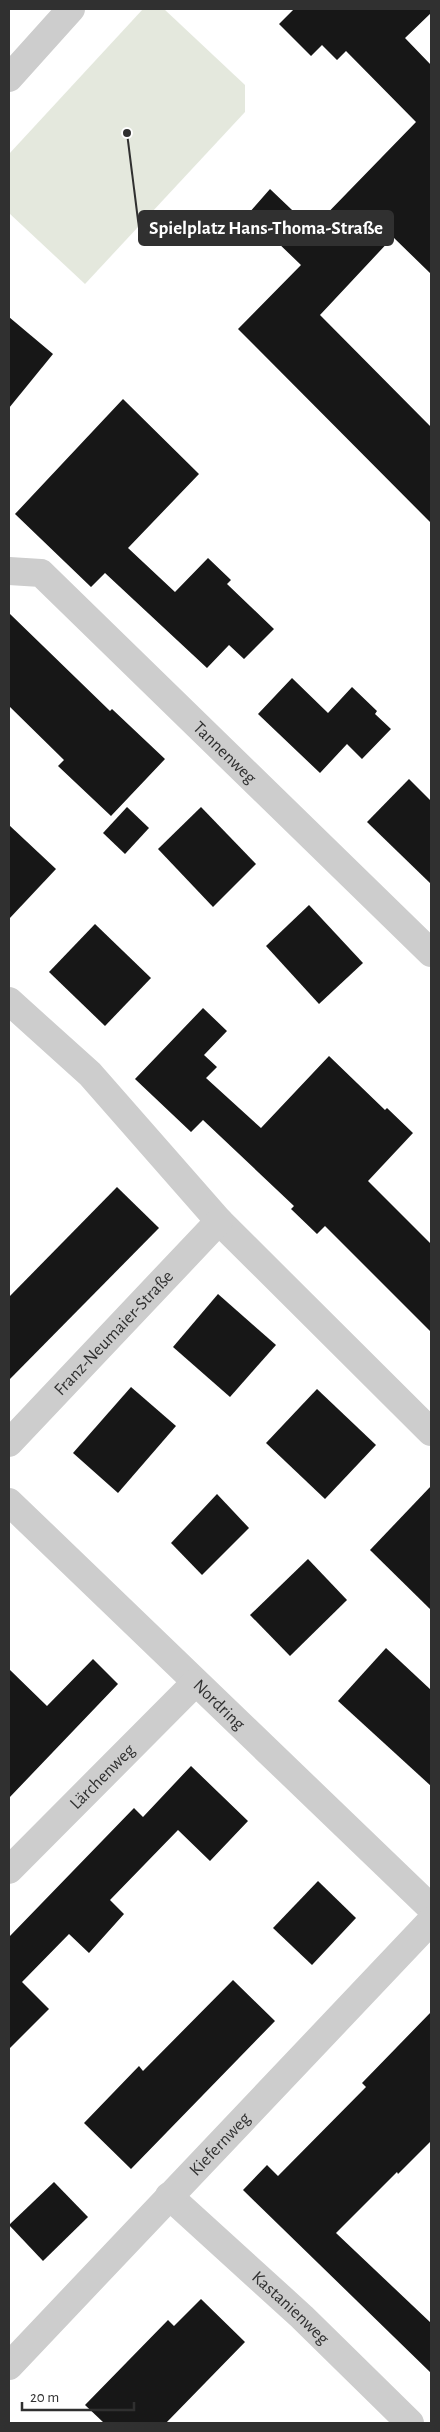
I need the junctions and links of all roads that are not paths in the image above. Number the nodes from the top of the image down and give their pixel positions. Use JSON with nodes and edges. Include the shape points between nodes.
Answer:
{"nodes":[{"id":1,"x":71,"y":9,"type":"edge"},
{"id":2,"x":9,"y":78,"type":"edge"},
{"id":3,"x":9,"y":571,"type":"edge"},
{"id":4,"x":431,"y":953,"type":"edge"},
{"id":5,"x":9,"y":1001,"type":"edge"},
{"id":6,"x":219,"y":1221,"type":"junction"},
{"id":7,"x":431,"y":1432,"type":"edge"},
{"id":8,"x":9,"y":1443,"type":"edge"},
{"id":9,"x":9,"y":1502,"type":"edge"},
{"id":10,"x":195,"y":1683,"type":"junction"},
{"id":11,"x":9,"y":1870,"type":"edge"},
{"id":12,"x":431,"y":1908,"type":"edge"},
{"id":13,"x":431,"y":1921,"type":"edge"},
{"id":14,"x":169,"y":2196,"type":"junction"},
{"id":15,"x":9,"y":2366,"type":"edge"},
{"id":16,"x":410,"y":2423,"type":"edge"}],
"edges":[{"from":1,"to":2,"type":"street"},
{"from":3,"to":4,"type":"street","name":"Tannenweg","via":[[41,573]]},
{"from":5,"to":6,"type":"street","via":[[90,1074]]},
{"from":6,"to":7,"type":"street"},
{"from":6,"to":8,"type":"street","name":"Franz-Neumaier-Straße"},
{"from":9,"to":10,"type":"street","name":"Nordring"},
{"from":10,"to":11,"type":"street","name":"Lärchenweg"},
{"from":10,"to":12,"type":"street","name":"Nordring"},
{"from":13,"to":14,"type":"street","name":"Kiefernweg"},
{"from":14,"to":15,"type":"street","name":"Kiefernweg"},
{"from":14,"to":16,"type":"street","name":"Kastanienweg","via":[[302,2317]]}]}
